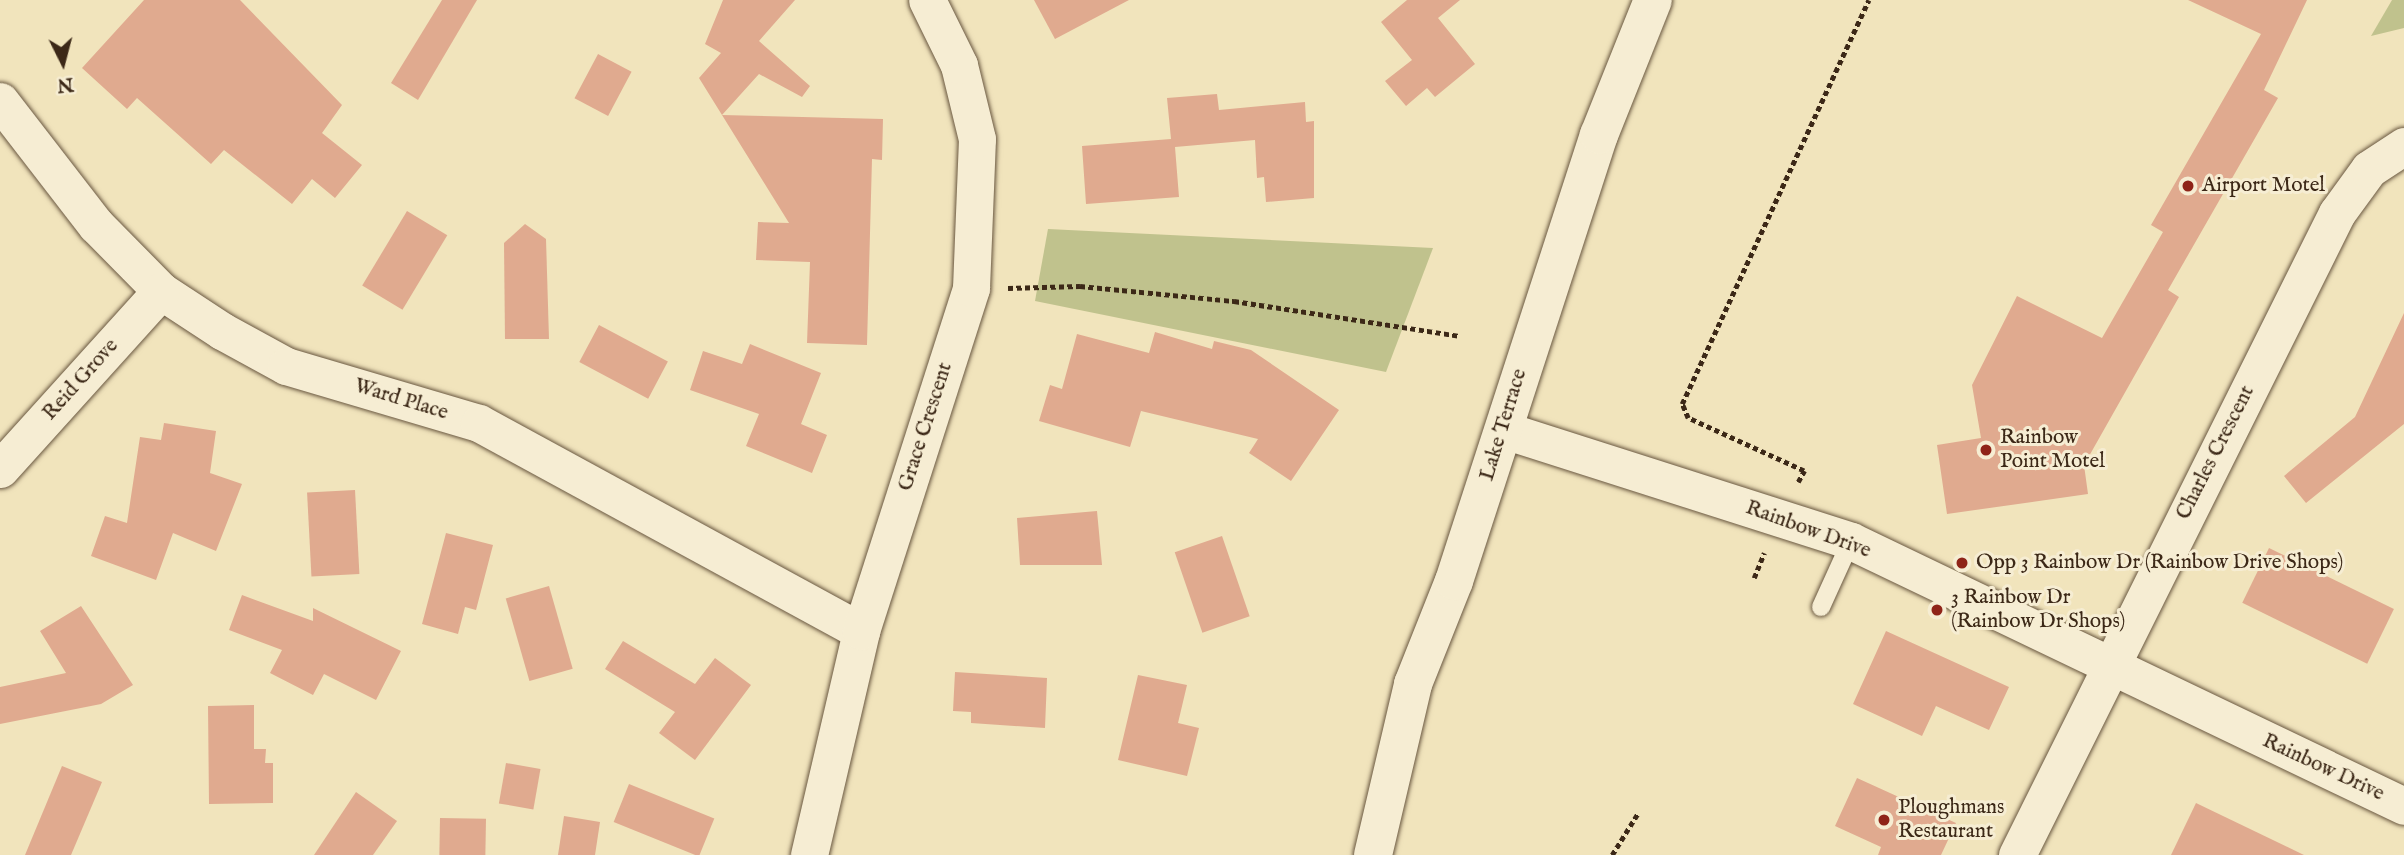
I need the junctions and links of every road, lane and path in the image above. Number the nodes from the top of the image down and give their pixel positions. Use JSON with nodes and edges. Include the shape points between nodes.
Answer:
{"nodes":[{"id":1,"x":926,"y":0,"type":"edge"},
{"id":2,"x":1653,"y":0,"type":"edge"},
{"id":3,"x":1869,"y":0,"type":"edge"},
{"id":4,"x":0,"y":101,"type":"edge"},
{"id":5,"x":2404,"y":146,"type":"edge"},
{"id":6,"x":971,"y":288,"type":"junction"},
{"id":7,"x":161,"y":291,"type":"junction"},
{"id":8,"x":1459,"y":336,"type":"dead end"},
{"id":9,"x":1504,"y":430,"type":"junction"},
{"id":10,"x":0,"y":469,"type":"edge"},
{"id":11,"x":1779,"y":518,"type":"junction"},
{"id":12,"x":1851,"y":541,"type":"junction"},
{"id":13,"x":1754,"y":578,"type":"dead end"},
{"id":14,"x":1821,"y":607,"type":"dead end"},
{"id":15,"x":861,"y":631,"type":"junction"},
{"id":16,"x":2112,"y":668,"type":"junction"},
{"id":17,"x":2404,"y":806,"type":"edge"},
{"id":18,"x":1638,"y":813,"type":"dead end"},
{"id":19,"x":809,"y":855,"type":"edge"},
{"id":20,"x":1373,"y":855,"type":"edge"},
{"id":21,"x":1612,"y":855,"type":"edge"},
{"id":22,"x":2017,"y":855,"type":"edge"}],
"edges":[{"from":1,"to":6,"type":"street","name":"Grace Crescent","via":[[959,65],[977,139]]},
{"from":2,"to":9,"type":"main road","name":"Lake Terrace","via":[[1548,284]]},
{"from":3,"to":11,"type":"path","via":[[1682,404],[1688,418],[1804,471]]},
{"from":4,"to":7,"type":"street","name":"Ward Place","via":[[96,225]]},
{"from":5,"to":16,"type":"street","name":"Charles Crescent","via":[[2369,169],[2337,213]]},
{"from":6,"to":8,"type":"path","via":[[1080,285],[1234,301]]},
{"from":6,"to":15,"type":"street","name":"Grace Crescent"},
{"from":7,"to":10,"type":"street","name":"Reid Grove"},
{"from":7,"to":15,"type":"street","name":"Ward Place","via":[[286,366],[479,423]]},
{"from":9,"to":11,"type":"street","name":"Rainbow Drive"},
{"from":9,"to":20,"type":"main road","name":"Lake Terrace","via":[[1413,684]]},
{"from":11,"to":12,"type":"street","name":"Rainbow Drive"},
{"from":11,"to":13,"type":"path"},
{"from":12,"to":14,"type":"lane"},
{"from":12,"to":16,"type":"street","name":"Rainbow Drive"},
{"from":15,"to":19,"type":"street","name":"Grace Crescent"},
{"from":16,"to":17,"type":"street","name":"Rainbow Drive"},
{"from":16,"to":22,"type":"street","name":"Charles Crescent"},
{"from":18,"to":21,"type":"path"}]}
